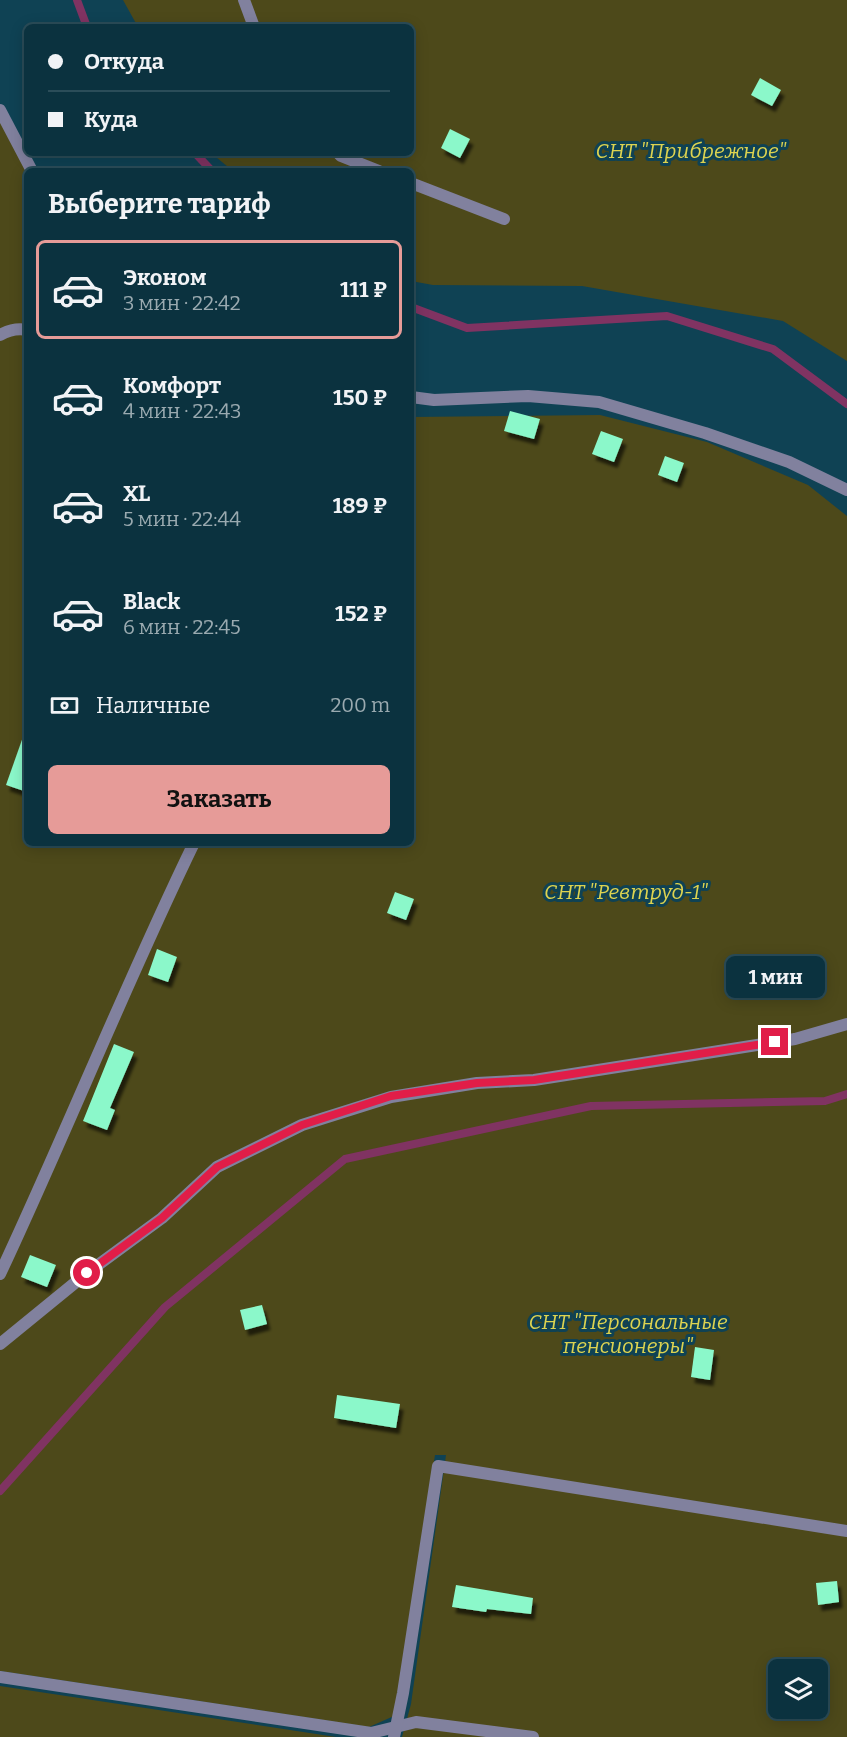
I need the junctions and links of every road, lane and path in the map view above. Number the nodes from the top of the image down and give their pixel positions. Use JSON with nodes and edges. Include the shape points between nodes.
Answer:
{"nodes":[{"id":1,"x":244,"y":0,"type":"edge"},
{"id":2,"x":253,"y":24,"type":"edge"},
{"id":3,"x":0,"y":110,"type":"edge"},
{"id":4,"x":24,"y":156,"type":"edge"},
{"id":5,"x":340,"y":156,"type":"edge"},
{"id":6,"x":371,"y":168,"type":"edge"},
{"id":7,"x":414,"y":184,"type":"edge"},
{"id":8,"x":504,"y":219,"type":"dead end"},
{"id":9,"x":24,"y":330,"type":"edge"},
{"id":10,"x":0,"y":335,"type":"edge"},
{"id":11,"x":414,"y":397,"type":"edge"},
{"id":12,"x":847,"y":490,"type":"edge"},
{"id":13,"x":193,"y":846,"type":"edge"},
{"id":14,"x":847,"y":1024,"type":"edge"},
{"id":15,"x":0,"y":1274,"type":"edge"},
{"id":16,"x":0,"y":1344,"type":"edge"},
{"id":17,"x":847,"y":1531,"type":"edge"},
{"id":18,"x":0,"y":1677,"type":"edge"},
{"id":19,"x":395,"y":1733,"type":"edge"},
{"id":20,"x":533,"y":1737,"type":"edge"}],
"edges":[{"from":1,"to":2,"type":"street"},
{"from":3,"to":4,"type":"street"},
{"from":5,"to":6,"type":"street"},
{"from":7,"to":8,"type":"street"},
{"from":9,"to":10,"type":"street"},
{"from":11,"to":12,"type":"street","via":[[528,396],[599,402],[789,462]]},
{"from":13,"to":15,"type":"street"},
{"from":14,"to":16,"type":"street","via":[[795,1039],[694,1056],[391,1096],[302,1125],[217,1167],[162,1218]]},
{"from":17,"to":19,"type":"street","via":[[438,1466]]},
{"from":18,"to":19,"type":"street","via":[[371,1733]]},
{"from":19,"to":20,"type":"street","via":[[416,1722]]}]}
